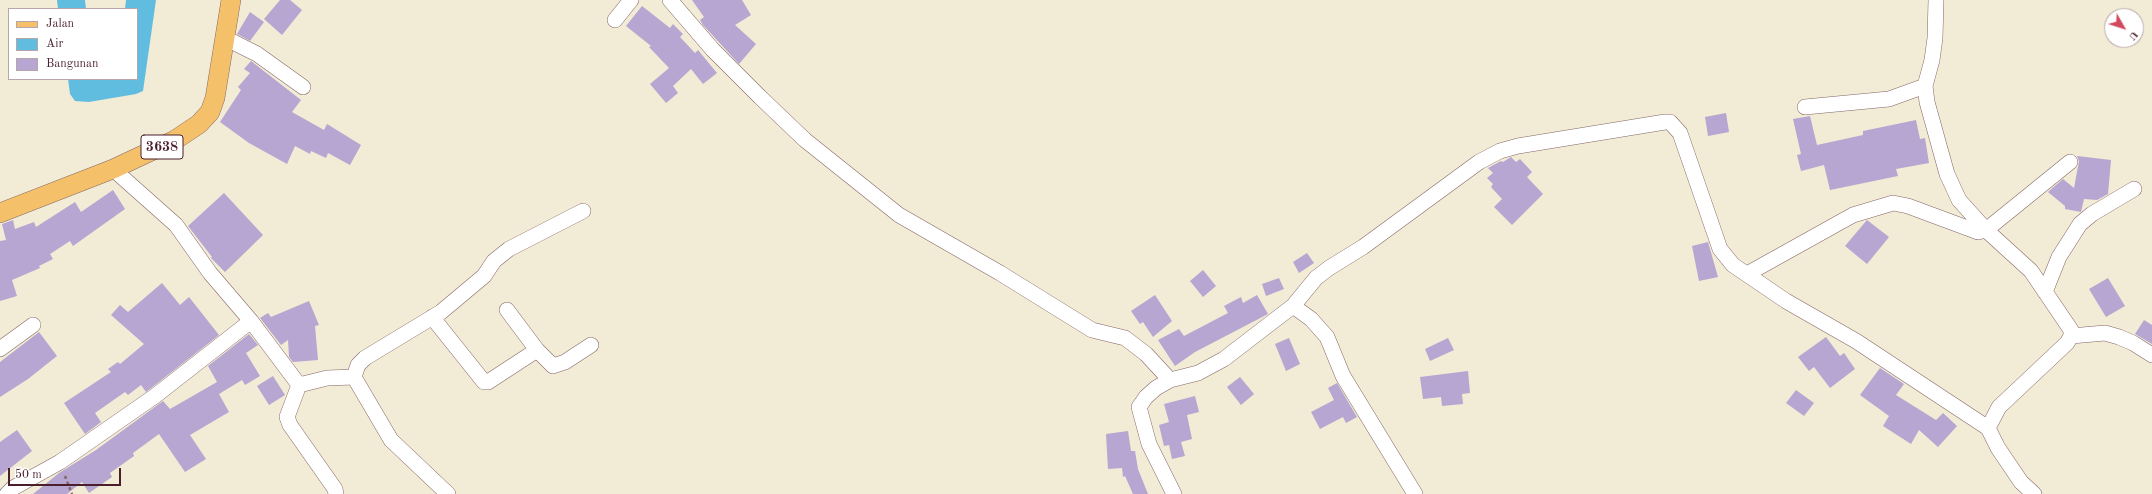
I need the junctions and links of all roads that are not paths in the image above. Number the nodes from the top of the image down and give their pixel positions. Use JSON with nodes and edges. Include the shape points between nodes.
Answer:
{"nodes":[{"id":1,"x":231,"y":0,"type":"edge"},
{"id":2,"x":631,"y":0,"type":"edge"},
{"id":3,"x":670,"y":0,"type":"edge"},
{"id":4,"x":1936,"y":0,"type":"edge"},
{"id":5,"x":615,"y":20,"type":"dead end"},
{"id":6,"x":225,"y":38,"type":"junction"},
{"id":7,"x":1925,"y":86,"type":"junction"},
{"id":8,"x":304,"y":87,"type":"dead end"},
{"id":9,"x":1805,"y":107,"type":"dead end"},
{"id":10,"x":2070,"y":162,"type":"dead end"},
{"id":11,"x":113,"y":169,"type":"junction"},
{"id":12,"x":2134,"y":189,"type":"dead end"},
{"id":13,"x":583,"y":211,"type":"dead end"},
{"id":14,"x":0,"y":212,"type":"edge"},
{"id":15,"x":1986,"y":230,"type":"junction"},
{"id":16,"x":1747,"y":274,"type":"junction"},
{"id":17,"x":2045,"y":292,"type":"junction"},
{"id":18,"x":1293,"y":306,"type":"junction"},
{"id":19,"x":507,"y":310,"type":"dead end"},
{"id":20,"x":432,"y":317,"type":"junction"},
{"id":21,"x":251,"y":321,"type":"junction"},
{"id":22,"x":33,"y":325,"type":"dead end"},
{"id":23,"x":2071,"y":336,"type":"junction"},
{"id":24,"x":591,"y":345,"type":"dead end"},
{"id":25,"x":0,"y":349,"type":"edge"},
{"id":26,"x":537,"y":350,"type":"junction"},
{"id":27,"x":2152,"y":355,"type":"edge"},
{"id":28,"x":354,"y":377,"type":"junction"},
{"id":29,"x":1170,"y":380,"type":"junction"},
{"id":30,"x":299,"y":386,"type":"junction"},
{"id":31,"x":1988,"y":428,"type":"junction"},
{"id":32,"x":7,"y":494,"type":"edge"},
{"id":33,"x":336,"y":494,"type":"edge"},
{"id":34,"x":448,"y":494,"type":"edge"},
{"id":35,"x":1174,"y":494,"type":"edge"},
{"id":36,"x":1416,"y":494,"type":"edge"},
{"id":37,"x":2034,"y":494,"type":"edge"}],
"edges":[{"from":1,"to":6,"type":"main road","number":"3638"},
{"from":2,"to":5,"type":"street"},
{"from":3,"to":29,"type":"street","via":[[713,50],[760,98],[805,140],[899,215],[1092,330],[1125,338],[1146,354]]},
{"from":4,"to":7,"type":"street","via":[[1935,38]]},
{"from":6,"to":8,"type":"street","via":[[257,54]]},
{"from":6,"to":11,"type":"main road","number":"3638","via":[[215,98],[205,119],[176,140]]},
{"from":7,"to":9,"type":"street","via":[[1889,99]]},
{"from":7,"to":15,"type":"street","via":[[1937,139],[1954,190],[1969,212]]},
{"from":10,"to":15,"type":"street"},
{"from":11,"to":14,"type":"main road","number":"3638"},
{"from":11,"to":21,"type":"street","via":[[176,226],[210,273]]},
{"from":12,"to":17,"type":"street","via":[[2080,224],[2060,257]]},
{"from":13,"to":20,"type":"street","via":[[509,249],[494,261],[484,276]]},
{"from":15,"to":16,"type":"street","via":[[1978,232],[1908,206],[1893,203],[1853,214]]},
{"from":15,"to":17,"type":"street","via":[[2031,272]]},
{"from":16,"to":18,"type":"street","via":[[1733,265],[1720,249],[1680,133],[1670,122],[1665,122],[1500,151],[1479,162],[1329,268],[1316,278]]},
{"from":16,"to":31,"type":"street","via":[[1786,301],[1856,341]]},
{"from":17,"to":23,"type":"street","via":[[2068,325]]},
{"from":18,"to":29,"type":"street","via":[[1224,359],[1198,373]]},
{"from":18,"to":36,"type":"street","via":[[1311,319],[1327,338],[1343,376]]},
{"from":19,"to":26,"type":"street"},
{"from":20,"to":26,"type":"street","via":[[484,382],[488,382]]},
{"from":20,"to":28,"type":"street","via":[[365,358],[358,365]]},
{"from":21,"to":30,"type":"street"},
{"from":21,"to":32,"type":"street","via":[[155,396],[60,462],[13,488]]},
{"from":22,"to":25,"type":"street"},
{"from":23,"to":27,"type":"street","via":[[2105,333],[2134,342]]},
{"from":23,"to":31,"type":"street","via":[[2062,349],[1999,407]]},
{"from":24,"to":26,"type":"street","via":[[565,362],[553,366]]},
{"from":28,"to":30,"type":"street","via":[[327,378]]},
{"from":28,"to":34,"type":"street","via":[[391,440]]},
{"from":29,"to":35,"type":"street","via":[[1146,397],[1139,407],[1149,444]]},
{"from":30,"to":33,"type":"street","via":[[287,417]]},
{"from":31,"to":37,"type":"street","via":[[2021,482]]}]}
